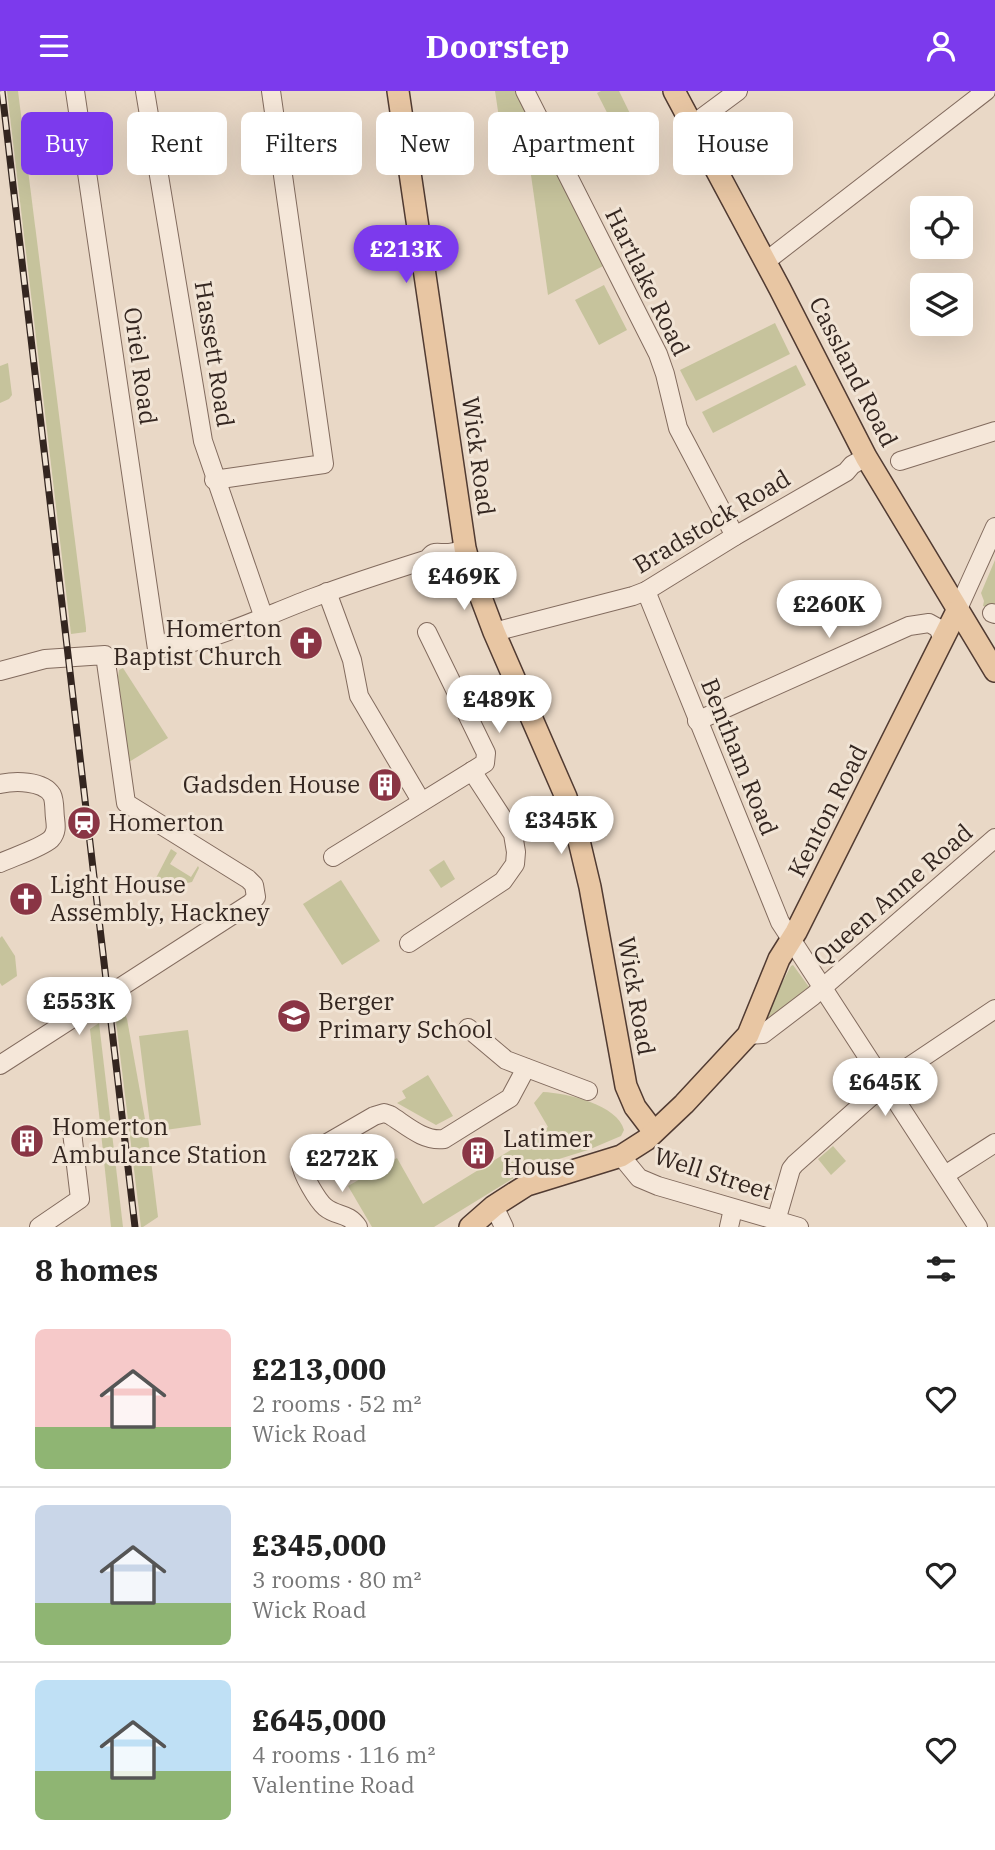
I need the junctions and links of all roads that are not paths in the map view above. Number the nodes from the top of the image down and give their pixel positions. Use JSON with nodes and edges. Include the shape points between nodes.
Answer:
{"nodes":[{"id":1,"x":75,"y":91,"type":"edge"},
{"id":2,"x":145,"y":91,"type":"edge"},
{"id":3,"x":271,"y":91,"type":"edge"},
{"id":4,"x":398,"y":91,"type":"edge"},
{"id":5,"x":525,"y":91,"type":"edge"},
{"id":6,"x":674,"y":91,"type":"edge"},
{"id":7,"x":738,"y":91,"type":"edge"},
{"id":8,"x":986,"y":91,"type":"edge"},
{"id":9,"x":685,"y":112,"type":"edge"},
{"id":10,"x":710,"y":112,"type":"edge"},
{"id":11,"x":719,"y":175,"type":"edge"},
{"id":12,"x":765,"y":262,"type":"junction"},
{"id":13,"x":995,"y":431,"type":"edge"},
{"id":14,"x":866,"y":457,"type":"junction"},
{"id":15,"x":900,"y":461,"type":"dead end"},
{"id":16,"x":214,"y":481,"type":"junction"},
{"id":17,"x":995,"y":527,"type":"edge"},
{"id":18,"x":735,"y":535,"type":"junction"},
{"id":19,"x":465,"y":548,"type":"junction"},
{"id":20,"x":646,"y":591,"type":"junction"},
{"id":21,"x":327,"y":592,"type":"junction"},
{"id":22,"x":957,"y":611,"type":"junction"},
{"id":23,"x":264,"y":618,"type":"junction"},
{"id":24,"x":427,"y":632,"type":"dead end"},
{"id":25,"x":494,"y":632,"type":"junction"},
{"id":26,"x":943,"y":639,"type":"junction"},
{"id":27,"x":0,"y":671,"type":"edge"},
{"id":28,"x":995,"y":671,"type":"edge"},
{"id":29,"x":697,"y":721,"type":"junction"},
{"id":30,"x":472,"y":771,"type":"junction"},
{"id":31,"x":0,"y":784,"type":"edge"},
{"id":32,"x":421,"y":801,"type":"junction"},
{"id":33,"x":995,"y":838,"type":"edge"},
{"id":34,"x":333,"y":857,"type":"dead end"},
{"id":35,"x":0,"y":863,"type":"edge"},
{"id":36,"x":791,"y":940,"type":"junction"},
{"id":37,"x":409,"y":943,"type":"dead end"},
{"id":38,"x":823,"y":988,"type":"junction"},
{"id":39,"x":995,"y":1009,"type":"edge"},
{"id":40,"x":468,"y":1028,"type":"dead end"},
{"id":41,"x":748,"y":1035,"type":"junction"},
{"id":42,"x":0,"y":1065,"type":"edge"},
{"id":43,"x":526,"y":1068,"type":"junction"},
{"id":44,"x":885,"y":1084,"type":"junction"},
{"id":45,"x":588,"y":1091,"type":"dead end"},
{"id":46,"x":72,"y":1132,"type":"dead end"},
{"id":47,"x":654,"y":1132,"type":"junction"},
{"id":48,"x":995,"y":1143,"type":"edge"},
{"id":49,"x":621,"y":1156,"type":"junction"},
{"id":50,"x":945,"y":1175,"type":"junction"},
{"id":51,"x":494,"y":1206,"type":"junction"},
{"id":52,"x":733,"y":1209,"type":"junction"},
{"id":53,"x":776,"y":1221,"type":"junction"},
{"id":54,"x":39,"y":1227,"type":"edge"},
{"id":55,"x":358,"y":1227,"type":"edge"},
{"id":56,"x":470,"y":1227,"type":"edge"},
{"id":57,"x":504,"y":1227,"type":"edge"},
{"id":58,"x":729,"y":1227,"type":"edge"},
{"id":59,"x":799,"y":1227,"type":"edge"},
{"id":60,"x":978,"y":1227,"type":"edge"}],
"edges":[{"from":1,"to":23,"type":"street","name":"Oriel Road","via":[[157,649]]},
{"from":2,"to":16,"type":"street","name":"Hassett Road","via":[[202,441]]},
{"from":3,"to":16,"type":"street","via":[[324,464]]},
{"from":4,"to":19,"type":"main road","name":"Wick Road"},
{"from":5,"to":18,"type":"street","name":"Hartlake Road","via":[[658,354],[678,428]]},
{"from":6,"to":9,"type":"main road","name":"Cassland Road"},
{"from":7,"to":10,"type":"street"},
{"from":8,"to":12,"type":"street"},
{"from":11,"to":12,"type":"main road","name":"Cassland Road"},
{"from":12,"to":14,"type":"main road","name":"Cassland Road"},
{"from":13,"to":15,"type":"street"},
{"from":14,"to":18,"type":"street","name":"Bradstock Road"},
{"from":14,"to":22,"type":"main road","name":"Cassland Road"},
{"from":16,"to":23,"type":"street","name":"Hassett Road"},
{"from":17,"to":22,"type":"street"},
{"from":18,"to":20,"type":"street","name":"Bradstock Road"},
{"from":19,"to":21,"type":"street","via":[[431,554]]},
{"from":19,"to":25,"type":"main road","name":"Wick Road"},
{"from":20,"to":25,"type":"street","name":"Bradstock Road"},
{"from":20,"to":29,"type":"street","name":"Bentham Road"},
{"from":21,"to":23,"type":"street"},
{"from":21,"to":32,"type":"street","via":[[352,660],[359,696]]},
{"from":22,"to":26,"type":"main road","name":"Kenton Road"},
{"from":22,"to":28,"type":"main road","name":"Cassland Road"},
{"from":24,"to":30,"type":"street","via":[[486,753],[485,763]]},
{"from":25,"to":47,"type":"main road","name":"Wick Road","via":[[576,824],[626,1086]]},
{"from":26,"to":29,"type":"street","via":[[929,622],[909,626]]},
{"from":26,"to":36,"type":"main road","name":"Kenton Road"},
{"from":27,"to":42,"type":"street","via":[[45,659],[105,655],[126,803],[248,879],[256,892],[251,903]]},
{"from":29,"to":36,"type":"street","name":"Bentham Road"},
{"from":30,"to":32,"type":"street"},
{"from":30,"to":37,"type":"street","via":[[513,834],[515,864],[503,881]]},
{"from":31,"to":35,"type":"street","via":[[13,781],[41,786],[52,795],[56,828],[50,839]]},
{"from":32,"to":34,"type":"street"},
{"from":33,"to":38,"type":"street","name":"Queen Anne Road"},
{"from":36,"to":38,"type":"street","name":"Bentham Road"},
{"from":36,"to":41,"type":"main road","name":"Kenton Road"},
{"from":38,"to":41,"type":"street","name":"Kenton Road","via":[[763,1034]]},
{"from":38,"to":44,"type":"street","name":"Bentham Road"},
{"from":39,"to":44,"type":"street"},
{"from":40,"to":43,"type":"street","via":[[506,1061]]},
{"from":41,"to":47,"type":"main road","name":"Kenton Road"},
{"from":43,"to":45,"type":"street"},
{"from":43,"to":55,"type":"street","via":[[510,1098],[444,1139],[426,1137],[384,1113],[310,1153],[301,1164],[302,1172],[326,1207],[352,1219]]},
{"from":44,"to":50,"type":"street","name":"Bentham Road"},
{"from":44,"to":53,"type":"street","via":[[790,1169]]},
{"from":46,"to":54,"type":"street","via":[[80,1199]]},
{"from":47,"to":49,"type":"main road","name":"Kenton Road"},
{"from":48,"to":50,"type":"street"},
{"from":49,"to":51,"type":"main road","name":"Kenton Road","via":[[538,1180]]},
{"from":49,"to":52,"type":"street","name":"Well Street","via":[[639,1178]]},
{"from":50,"to":60,"type":"street","name":"Bentham Road"},
{"from":51,"to":56,"type":"main road","name":"Kenton Road"},
{"from":51,"to":57,"type":"street"},
{"from":52,"to":53,"type":"street","name":"Well Street"},
{"from":52,"to":58,"type":"street"},
{"from":53,"to":59,"type":"street","name":"Well Street"}]}
